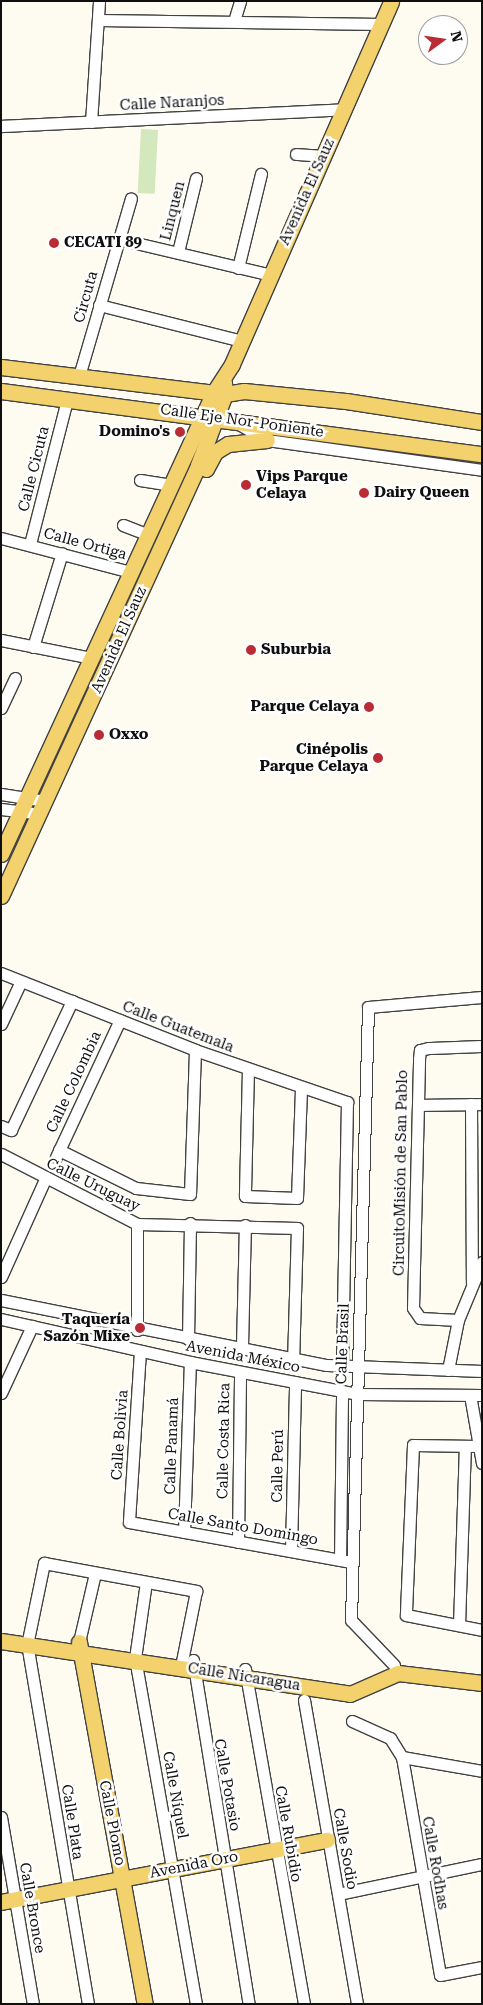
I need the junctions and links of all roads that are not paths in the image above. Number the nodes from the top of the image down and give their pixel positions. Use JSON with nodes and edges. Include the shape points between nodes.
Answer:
{"nodes":[{"id":1,"x":99,"y":1,"type":"edge"},
{"id":2,"x":240,"y":1,"type":"edge"},
{"id":3,"x":391,"y":1,"type":"edge"},
{"id":4,"x":98,"y":20,"type":"junction"},
{"id":5,"x":234,"y":21,"type":"junction"},
{"id":6,"x":381,"y":24,"type":"junction"},
{"id":7,"x":344,"y":109,"type":"junction"},
{"id":8,"x":91,"y":122,"type":"junction"},
{"id":9,"x":1,"y":126,"type":"edge"},
{"id":10,"x":296,"y":154,"type":"dead end"},
{"id":11,"x":323,"y":156,"type":"junction"},
{"id":12,"x":261,"y":174,"type":"dead end"},
{"id":13,"x":196,"y":178,"type":"dead end"},
{"id":14,"x":131,"y":198,"type":"dead end"},
{"id":15,"x":119,"y":239,"type":"junction"},
{"id":16,"x":178,"y":252,"type":"junction"},
{"id":17,"x":238,"y":268,"type":"junction"},
{"id":18,"x":271,"y":275,"type":"junction"},
{"id":19,"x":99,"y":305,"type":"junction"},
{"id":20,"x":242,"y":340,"type":"junction"},
{"id":21,"x":232,"y":364,"type":"junction"},
{"id":22,"x":1,"y":367,"type":"edge"},
{"id":23,"x":79,"y":376,"type":"junction"},
{"id":24,"x":221,"y":389,"type":"junction"},
{"id":25,"x":1,"y":391,"type":"edge"},
{"id":26,"x":244,"y":391,"type":"junction"},
{"id":27,"x":67,"y":400,"type":"junction"},
{"id":28,"x":218,"y":417,"type":"junction"},
{"id":29,"x":482,"y":422,"type":"edge"},
{"id":30,"x":267,"y":440,"type":"junction"},
{"id":31,"x":482,"y":454,"type":"edge"},
{"id":32,"x":482,"y":470,"type":"edge"},
{"id":33,"x":140,"y":480,"type":"dead end"},
{"id":34,"x":172,"y":485,"type":"junction"},
{"id":35,"x":184,"y":496,"type":"junction"},
{"id":36,"x":123,"y":525,"type":"dead end"},
{"id":37,"x":150,"y":533,"type":"junction"},
{"id":38,"x":166,"y":536,"type":"junction"},
{"id":39,"x":1,"y":538,"type":"edge"},
{"id":40,"x":30,"y":544,"type":"junction"},
{"id":41,"x":62,"y":553,"type":"junction"},
{"id":42,"x":131,"y":572,"type":"junction"},
{"id":43,"x":1,"y":640,"type":"edge"},
{"id":44,"x":33,"y":647,"type":"junction"},
{"id":45,"x":94,"y":654,"type":"junction"},
{"id":46,"x":112,"y":656,"type":"junction"},
{"id":47,"x":15,"y":678,"type":"dead end"},
{"id":48,"x":1,"y":708,"type":"edge"},
{"id":49,"x":1,"y":794,"type":"edge"},
{"id":50,"x":23,"y":806,"type":"junction"},
{"id":51,"x":42,"y":808,"type":"junction"},
{"id":52,"x":1,"y":809,"type":"edge"},
{"id":53,"x":1,"y":854,"type":"edge"},
{"id":54,"x":1,"y":896,"type":"edge"},
{"id":55,"x":1,"y":973,"type":"edge"},
{"id":56,"x":21,"y":981,"type":"junction"},
{"id":57,"x":482,"y":997,"type":"edge"},
{"id":58,"x":72,"y":1001,"type":"junction"},
{"id":59,"x":120,"y":1020,"type":"junction"},
{"id":60,"x":1,"y":1024,"type":"edge"},
{"id":61,"x":482,"y":1046,"type":"edge"},
{"id":62,"x":195,"y":1050,"type":"junction"},
{"id":63,"x":248,"y":1069,"type":"junction"},
{"id":64,"x":301,"y":1088,"type":"junction"},
{"id":65,"x":476,"y":1104,"type":"edge"},
{"id":66,"x":420,"y":1106,"type":"junction"},
{"id":67,"x":6,"y":1128,"type":"edge"},
{"id":68,"x":58,"y":1153,"type":"joint"},
{"id":69,"x":1,"y":1154,"type":"edge"},
{"id":70,"x":46,"y":1179,"type":"junction"},
{"id":71,"x":190,"y":1223,"type":"junction"},
{"id":72,"x":137,"y":1224,"type":"junction"},
{"id":73,"x":245,"y":1225,"type":"junction"},
{"id":74,"x":482,"y":1262,"type":"edge"},
{"id":75,"x":1,"y":1277,"type":"edge"},
{"id":76,"x":472,"y":1282,"type":"junction"},
{"id":77,"x":1,"y":1300,"type":"edge"},
{"id":78,"x":1,"y":1319,"type":"edge"},
{"id":79,"x":458,"y":1320,"type":"junction"},
{"id":80,"x":32,"y":1326,"type":"junction"},
{"id":81,"x":137,"y":1330,"type":"junction"},
{"id":82,"x":188,"y":1339,"type":"junction"},
{"id":83,"x":242,"y":1346,"type":"junction"},
{"id":84,"x":140,"y":1351,"type":"junction"},
{"id":85,"x":293,"y":1359,"type":"junction"},
{"id":86,"x":190,"y":1362,"type":"junction"},
{"id":87,"x":327,"y":1365,"type":"junction"},
{"id":88,"x":342,"y":1367,"type":"junction"},
{"id":89,"x":358,"y":1368,"type":"junction"},
{"id":90,"x":448,"y":1370,"type":"junction"},
{"id":91,"x":482,"y":1371,"type":"edge"},
{"id":92,"x":240,"y":1372,"type":"junction"},
{"id":93,"x":295,"y":1382,"type":"junction"},
{"id":94,"x":324,"y":1387,"type":"junction"},
{"id":95,"x":342,"y":1391,"type":"junction"},
{"id":96,"x":1,"y":1394,"type":"edge"},
{"id":97,"x":357,"y":1394,"type":"junction"},
{"id":98,"x":476,"y":1395,"type":"edge"},
{"id":99,"x":477,"y":1446,"type":"junction"},
{"id":100,"x":465,"y":1448,"type":"junction"},
{"id":101,"x":482,"y":1463,"type":"edge"},
{"id":102,"x":130,"y":1522,"type":"joint"},
{"id":103,"x":184,"y":1532,"type":"junction"},
{"id":104,"x":238,"y":1542,"type":"junction"},
{"id":105,"x":291,"y":1551,"type":"junction"},
{"id":106,"x":345,"y":1561,"type":"junction"},
{"id":107,"x":94,"y":1573,"type":"junction"},
{"id":108,"x":146,"y":1582,"type":"junction"},
{"id":109,"x":459,"y":1625,"type":"junction"},
{"id":110,"x":482,"y":1630,"type":"edge"},
{"id":111,"x":1,"y":1632,"type":"edge"},
{"id":112,"x":27,"y":1640,"type":"junction"},
{"id":113,"x":1,"y":1641,"type":"edge"},
{"id":114,"x":79,"y":1646,"type":"junction"},
{"id":115,"x":134,"y":1655,"type":"junction"},
{"id":116,"x":187,"y":1663,"type":"junction"},
{"id":117,"x":396,"y":1669,"type":"junction"},
{"id":118,"x":246,"y":1673,"type":"junction"},
{"id":119,"x":482,"y":1681,"type":"edge"},
{"id":120,"x":304,"y":1700,"type":"dead end"},
{"id":121,"x":352,"y":1721,"type":"dead end"},
{"id":122,"x":402,"y":1757,"type":"junction"},
{"id":123,"x":482,"y":1771,"type":"edge"},
{"id":124,"x":1,"y":1817,"type":"edge"},
{"id":125,"x":327,"y":1836,"type":"junction"},
{"id":126,"x":275,"y":1846,"type":"junction"},
{"id":127,"x":225,"y":1855,"type":"junction"},
{"id":128,"x":482,"y":1864,"type":"edge"},
{"id":129,"x":172,"y":1865,"type":"junction"},
{"id":130,"x":122,"y":1875,"type":"junction"},
{"id":131,"x":422,"y":1877,"type":"junction"},
{"id":132,"x":67,"y":1885,"type":"junction"},
{"id":133,"x":338,"y":1894,"type":"junction"},
{"id":134,"x":8,"y":1896,"type":"edge"},
{"id":135,"x":482,"y":1967,"type":"edge"},
{"id":136,"x":33,"y":2004,"type":"edge"},
{"id":137,"x":88,"y":2004,"type":"edge"},
{"id":138,"x":145,"y":2004,"type":"edge"},
{"id":139,"x":196,"y":2004,"type":"edge"},
{"id":140,"x":250,"y":2004,"type":"edge"},
{"id":141,"x":304,"y":2004,"type":"edge"},
{"id":142,"x":357,"y":2004,"type":"edge"}],
"edges":[{"from":1,"to":4,"type":"street"},
{"from":2,"to":5,"type":"street"},
{"from":3,"to":6,"type":"main road","name":"Avenida El Sauz"},
{"from":4,"to":5,"type":"street"},
{"from":4,"to":8,"type":"street"},
{"from":5,"to":6,"type":"street"},
{"from":6,"to":7,"type":"main road","name":"Avenida El Sauz"},
{"from":7,"to":8,"type":"street","name":"Calle Naranjos"},
{"from":7,"to":11,"type":"main road","name":"Avenida El Sauz"},
{"from":8,"to":9,"type":"street","name":"Calle Naranjos"},
{"from":10,"to":11,"type":"street"},
{"from":11,"to":18,"type":"main road","name":"Avenida El Sauz"},
{"from":12,"to":17,"type":"street"},
{"from":13,"to":16,"type":"street","name":"Linquen"},
{"from":14,"to":15,"type":"street","name":"Circuta"},
{"from":15,"to":16,"type":"street"},
{"from":15,"to":19,"type":"street","name":"Circuta"},
{"from":16,"to":17,"type":"street"},
{"from":17,"to":18,"type":"street"},
{"from":18,"to":20,"type":"main road","name":"Avenida El Sauz"},
{"from":19,"to":20,"type":"street"},
{"from":19,"to":23,"type":"street","name":"Circuta"},
{"from":20,"to":21,"type":"main road","name":"Avenida El Sauz"},
{"from":21,"to":24,"type":"main road","name":"Avenida El Sauz"},
{"from":21,"to":26,"type":"main road"},
{"from":22,"to":23,"type":"main road","name":"Calle Eje Nor-Poniente"},
{"from":23,"to":24,"type":"main road","name":"Calle Eje Nor-Poniente"},
{"from":24,"to":26,"type":"main road","name":"Calle Eje Nor-Poniente"},
{"from":24,"to":28,"type":"main road","name":"Avenida El Sauz"},
{"from":25,"to":27,"type":"main road","name":"Calle Eje Nor-Poniente"},
{"from":26,"to":29,"type":"main road","name":"Calle Eje Nor-Poniente"},
{"from":27,"to":28,"type":"main road","name":"Calle Eje Nor-Poniente"},
{"from":27,"to":40,"type":"street","name":"Calle Cicuta"},
{"from":28,"to":30,"type":"street"},
{"from":28,"to":31,"type":"main road","name":"Calle Eje Nor-Poniente"},
{"from":28,"to":34,"type":"main road","name":"Avenida El Sauz"},
{"from":28,"to":35,"type":"main road","name":"Avenida El Sauz"},
{"from":30,"to":32,"type":"street"},
{"from":30,"to":35,"type":"main road","via":[[243,439],[215,452],[196,490]]},
{"from":33,"to":34,"type":"street"},
{"from":34,"to":37,"type":"main road","name":"Avenida El Sauz"},
{"from":35,"to":38,"type":"main road","name":"Avenida El Sauz"},
{"from":36,"to":37,"type":"street"},
{"from":37,"to":38,"type":"main road"},
{"from":37,"to":42,"type":"main road","name":"Avenida El Sauz"},
{"from":38,"to":46,"type":"main road","name":"Avenida El Sauz"},
{"from":39,"to":40,"type":"street","name":"Calle Ortiga"},
{"from":40,"to":41,"type":"street","name":"Calle Ortiga"},
{"from":41,"to":42,"type":"street","name":"Calle Ortiga"},
{"from":41,"to":44,"type":"street"},
{"from":42,"to":45,"type":"main road","name":"Avenida El Sauz"},
{"from":43,"to":44,"type":"street"},
{"from":44,"to":45,"type":"street"},
{"from":45,"to":46,"type":"main road"},
{"from":45,"to":50,"type":"main road","name":"Avenida El Sauz"},
{"from":46,"to":51,"type":"main road","name":"Avenida El Sauz"},
{"from":47,"to":48,"type":"street"},
{"from":49,"to":50,"type":"street"},
{"from":50,"to":51,"type":"street"},
{"from":50,"to":52,"type":"street"},
{"from":50,"to":53,"type":"main road","name":"Avenida El Sauz"},
{"from":51,"to":54,"type":"main road","name":"Avenida El Sauz"},
{"from":55,"to":56,"type":"street","name":"Calle Guatemala"},
{"from":56,"to":58,"type":"street","name":"Calle Guatemala"},
{"from":56,"to":60,"type":"street"},
{"from":57,"to":89,"type":"street","name":"Calle Brasil","via":[[368,1006]]},
{"from":58,"to":59,"type":"street","name":"Calle Guatemala"},
{"from":58,"to":67,"type":"street"},
{"from":59,"to":62,"type":"street","name":"Calle Guatemala"},
{"from":59,"to":68,"type":"street","name":"Calle Colombia"},
{"from":61,"to":66,"type":"street","name":"CircuitoMisión de San Pablo","via":[[420,1050]]},
{"from":62,"to":63,"type":"street","name":"Calle Guatemala"},
{"from":62,"to":68,"type":"street","name":"Calle Uruguay","via":[[190,1194],[136,1188]]},
{"from":63,"to":64,"type":"street","name":"Calle Guatemala"},
{"from":63,"to":64,"type":"street","via":[[245,1196],[297,1198]]},
{"from":64,"to":88,"type":"street","name":"Calle Guatemala","via":[[347,1102]]},
{"from":65,"to":66,"type":"street"},
{"from":65,"to":76,"type":"street"},
{"from":66,"to":79,"type":"street","name":"CircuitoMisión de San Pablo","via":[[413,1308],[420,1318]]},
{"from":69,"to":70,"type":"street","name":"Calle Uruguay"},
{"from":70,"to":72,"type":"street","name":"Calle Uruguay"},
{"from":70,"to":75,"type":"street"},
{"from":71,"to":72,"type":"street","name":"Calle Uruguay"},
{"from":71,"to":73,"type":"street","name":"Calle Uruguay"},
{"from":71,"to":82,"type":"street"},
{"from":72,"to":81,"type":"street"},
{"from":73,"to":83,"type":"street"},
{"from":73,"to":85,"type":"street","name":"Calle Uruguay","via":[[297,1228]]},
{"from":74,"to":76,"type":"street"},
{"from":76,"to":79,"type":"street"},
{"from":77,"to":81,"type":"street","name":"Avenida México"},
{"from":78,"to":80,"type":"street","name":"Avenida México"},
{"from":79,"to":90,"type":"street"},
{"from":80,"to":84,"type":"street","name":"Avenida México"},
{"from":80,"to":96,"type":"street"},
{"from":81,"to":82,"type":"street","name":"Avenida México"},
{"from":82,"to":83,"type":"street","name":"Avenida México"},
{"from":83,"to":85,"type":"street","name":"Avenida México"},
{"from":84,"to":86,"type":"street","name":"Avenida México"},
{"from":84,"to":102,"type":"street","name":"Calle Bolivia"},
{"from":85,"to":87,"type":"street","name":"Avenida México"},
{"from":86,"to":92,"type":"street","name":"Avenida México"},
{"from":86,"to":103,"type":"street","name":"Calle Panamá"},
{"from":87,"to":88,"type":"street","name":"Avenida México"},
{"from":87,"to":94,"type":"street"},
{"from":88,"to":89,"type":"street","name":"Avenida México"},
{"from":89,"to":90,"type":"street","name":"Avenida México"},
{"from":89,"to":97,"type":"street","name":"Calle Brasil"},
{"from":90,"to":91,"type":"street","name":"Avenida México"},
{"from":92,"to":93,"type":"street","name":"Avenida México"},
{"from":92,"to":104,"type":"street","name":"Calle Costa Rica"},
{"from":93,"to":94,"type":"street","name":"Avenida México"},
{"from":93,"to":105,"type":"street","name":"Calle Perú"},
{"from":94,"to":95,"type":"street","name":"Avenida México"},
{"from":95,"to":97,"type":"street","name":"Avenida México"},
{"from":95,"to":106,"type":"street"},
{"from":97,"to":98,"type":"street","name":"Avenida México"},
{"from":97,"to":106,"type":"street","name":"Calle Brasil"},
{"from":98,"to":99,"type":"street"},
{"from":99,"to":100,"type":"street"},
{"from":99,"to":101,"type":"street"},
{"from":100,"to":109,"type":"street"},
{"from":100,"to":109,"type":"street","via":[[413,1446],[406,1615]]},
{"from":102,"to":103,"type":"street","name":"Calle Santo Domingo"},
{"from":103,"to":104,"type":"street","name":"Calle Santo Domingo"},
{"from":104,"to":105,"type":"street","name":"Calle Santo Domingo"},
{"from":105,"to":106,"type":"street","name":"Calle Santo Domingo"},
{"from":106,"to":117,"type":"street","name":"Calle Brasil","via":[[351,1620]]},
{"from":107,"to":108,"type":"street"},
{"from":107,"to":112,"type":"street","via":[[44,1563]]},
{"from":107,"to":114,"type":"street"},
{"from":108,"to":115,"type":"street"},
{"from":108,"to":116,"type":"street","via":[[196,1591]]},
{"from":109,"to":110,"type":"street"},
{"from":111,"to":112,"type":"main road","name":"Calle Nicaragua"},
{"from":112,"to":113,"type":"main road","name":"Calle Nicaragua"},
{"from":112,"to":114,"type":"main road","name":"Calle Nicaragua"},
{"from":112,"to":132,"type":"street","name":"Calle Plata"},
{"from":114,"to":115,"type":"main road","name":"Calle Nicaragua"},
{"from":114,"to":130,"type":"main road","name":"Calle Plomo"},
{"from":115,"to":116,"type":"main road","name":"Calle Nicaragua"},
{"from":115,"to":129,"type":"street","name":"Calle Níquel"},
{"from":116,"to":118,"type":"main road","name":"Calle Nicaragua"},
{"from":116,"to":127,"type":"street","name":"Calle Potasio"},
{"from":117,"to":118,"type":"main road","name":"Calle Nicaragua","via":[[350,1694]]},
{"from":117,"to":119,"type":"main road"},
{"from":118,"to":126,"type":"street","name":"Calle Rubidio"},
{"from":120,"to":125,"type":"street","name":"Calle Sodio"},
{"from":121,"to":122,"type":"street","via":[[390,1738]]},
{"from":122,"to":123,"type":"street"},
{"from":122,"to":131,"type":"street","name":"Calle Rodhas"},
{"from":124,"to":134,"type":"street","name":"Calle Bronce"},
{"from":125,"to":126,"type":"main road","name":"Avenida Oro"},
{"from":125,"to":133,"type":"street","name":"Calle Sodio"},
{"from":126,"to":127,"type":"main road","name":"Avenida Oro"},
{"from":126,"to":141,"type":"street","name":"Calle Rubidio"},
{"from":127,"to":129,"type":"main road","name":"Avenida Oro"},
{"from":127,"to":140,"type":"street","name":"Calle Potasio"},
{"from":128,"to":131,"type":"street"},
{"from":129,"to":130,"type":"main road","name":"Avenida Oro"},
{"from":129,"to":139,"type":"street","name":"Calle Níquel"},
{"from":130,"to":132,"type":"main road","name":"Avenida Oro"},
{"from":130,"to":138,"type":"main road","name":"Calle Plomo"},
{"from":131,"to":133,"type":"street"},
{"from":131,"to":135,"type":"street","name":"Calle Rodhas","via":[[440,1975]]},
{"from":132,"to":134,"type":"main road","name":"Avenida Oro"},
{"from":132,"to":137,"type":"street","name":"Calle Plata"},
{"from":133,"to":142,"type":"street","name":"Calle Sodio"},
{"from":134,"to":136,"type":"street","name":"Calle Bronce"}]}
